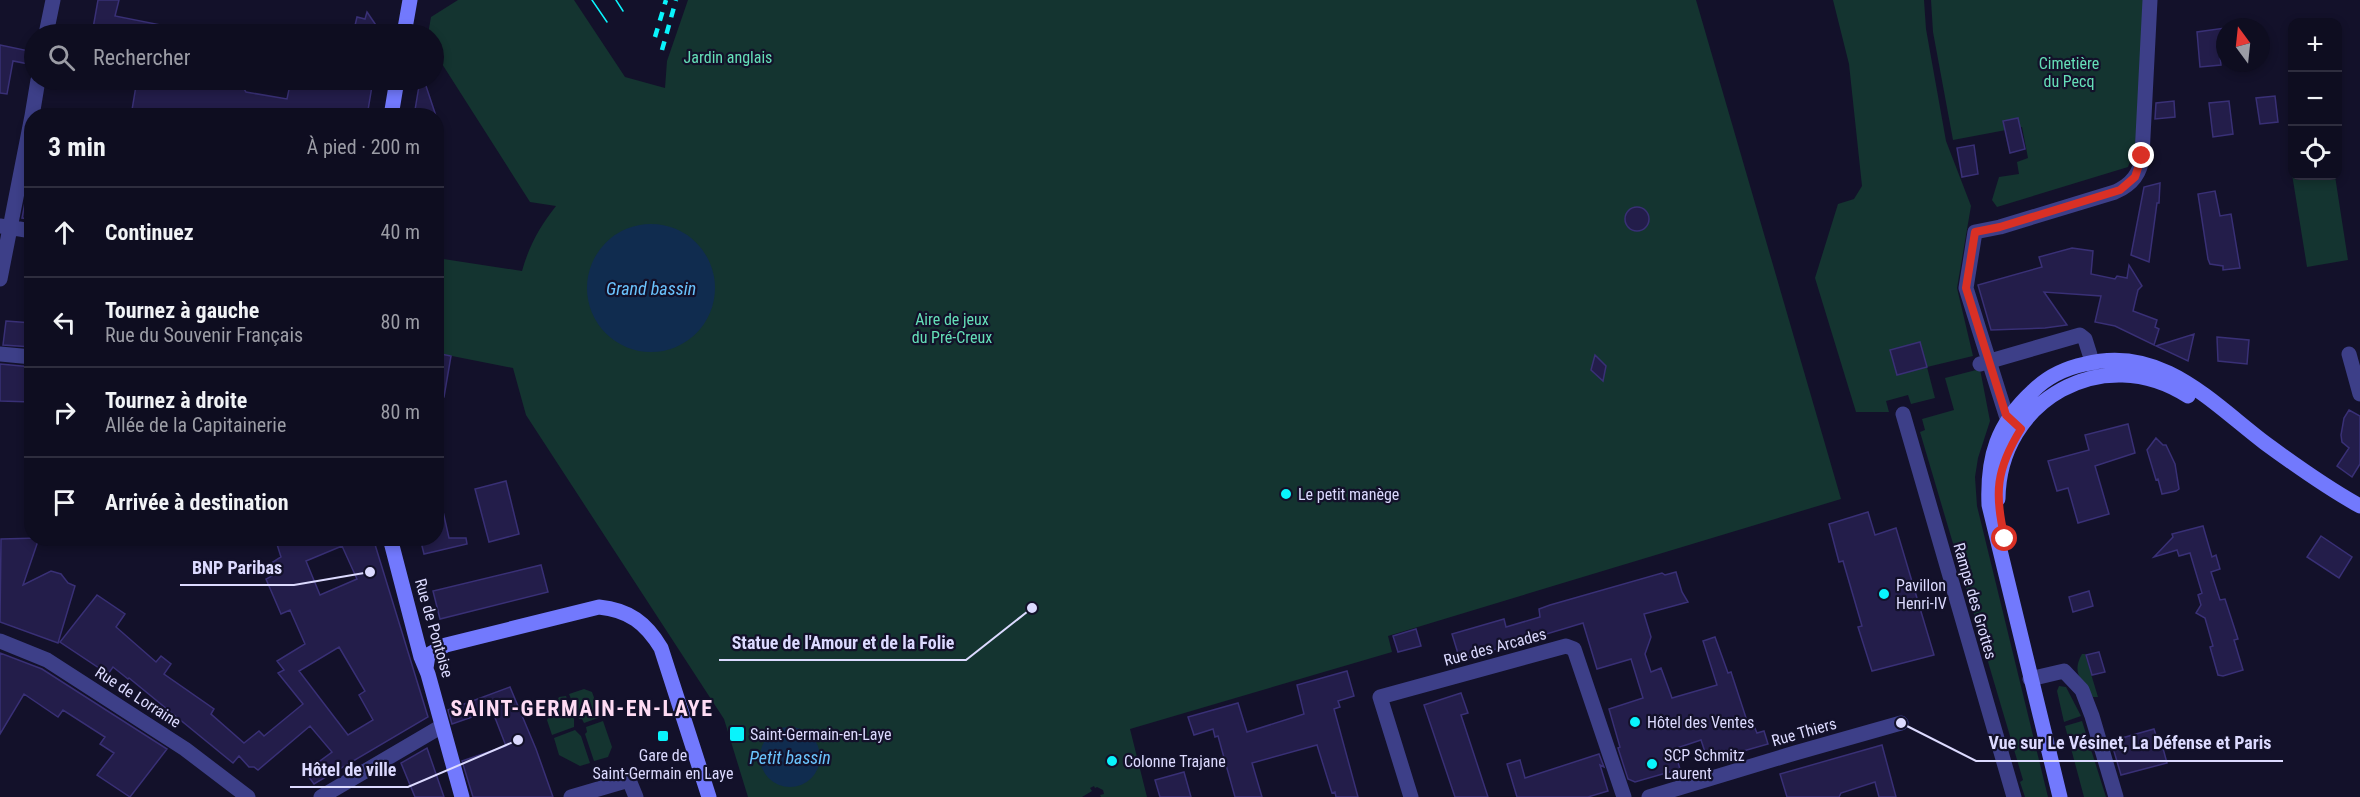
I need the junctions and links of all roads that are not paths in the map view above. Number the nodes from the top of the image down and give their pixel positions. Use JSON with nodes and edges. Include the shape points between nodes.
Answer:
{"nodes":[{"id":1,"x":53,"y":0,"type":"edge"},
{"id":2,"x":410,"y":0,"type":"edge"},
{"id":3,"x":2150,"y":0,"type":"edge"},
{"id":4,"x":48,"y":24,"type":"edge"},
{"id":5,"x":406,"y":24,"type":"edge"},
{"id":6,"x":36,"y":90,"type":"edge"},
{"id":7,"x":395,"y":90,"type":"edge"},
{"id":8,"x":33,"y":108,"type":"edge"},
{"id":9,"x":392,"y":108,"type":"edge"},
{"id":10,"x":24,"y":150,"type":"edge"},
{"id":11,"x":6,"y":227,"type":"edge"},
{"id":12,"x":24,"y":230,"type":"edge"},
{"id":13,"x":0,"y":279,"type":"edge"},
{"id":14,"x":0,"y":354,"type":"edge"},
{"id":15,"x":2349,"y":354,"type":"dead end"},
{"id":16,"x":24,"y":356,"type":"edge"},
{"id":17,"x":1985,"y":362,"type":"junction"},
{"id":18,"x":2095,"y":369,"type":"junction"},
{"id":19,"x":2360,"y":394,"type":"edge"},
{"id":20,"x":1903,"y":414,"type":"dead end"},
{"id":21,"x":2008,"y":418,"type":"junction"},
{"id":22,"x":2021,"y":429,"type":"junction"},
{"id":23,"x":2360,"y":506,"type":"edge"},
{"id":24,"x":2360,"y":516,"type":"edge"},
{"id":25,"x":392,"y":546,"type":"edge"},
{"id":26,"x":413,"y":623,"type":"junction"},
{"id":27,"x":0,"y":641,"type":"edge"},
{"id":28,"x":446,"y":645,"type":"junction"},
{"id":29,"x":426,"y":668,"type":"junction"},
{"id":30,"x":2035,"y":678,"type":"junction"},
{"id":31,"x":1901,"y":723,"type":"dead end"},
{"id":32,"x":442,"y":726,"type":"junction"},
{"id":33,"x":248,"y":797,"type":"edge"},
{"id":34,"x":321,"y":797,"type":"edge"},
{"id":35,"x":462,"y":797,"type":"edge"},
{"id":36,"x":571,"y":797,"type":"edge"},
{"id":37,"x":636,"y":797,"type":"edge"},
{"id":38,"x":709,"y":797,"type":"edge"},
{"id":39,"x":1411,"y":797,"type":"edge"},
{"id":40,"x":1624,"y":797,"type":"edge"},
{"id":41,"x":1649,"y":797,"type":"edge"},
{"id":42,"x":2014,"y":797,"type":"edge"},
{"id":43,"x":2061,"y":797,"type":"edge"},
{"id":44,"x":2070,"y":797,"type":"edge"},
{"id":45,"x":2116,"y":797,"type":"edge"}],
"edges":[{"from":1,"to":4,"type":"street"},
{"from":2,"to":5,"type":"main road"},
{"from":3,"to":17,"type":"street","via":[[2142,159],[2135,177],[2115,192],[1975,232],[1966,288]]},
{"from":6,"to":8,"type":"street"},
{"from":7,"to":9,"type":"main road"},
{"from":10,"to":11,"type":"street"},
{"from":11,"to":12,"type":"street"},
{"from":11,"to":13,"type":"street"},
{"from":14,"to":16,"type":"street"},
{"from":15,"to":19,"type":"street"},
{"from":17,"to":18,"type":"street","via":[[2080,335]]},
{"from":17,"to":21,"type":"street"},
{"from":18,"to":21,"type":"main road","via":[[2079,365],[2048,379]]},
{"from":18,"to":22,"type":"main road","via":[[2051,396]]},
{"from":18,"to":23,"type":"main road","via":[[2130,360],[2176,376],[2300,468]]},
{"from":18,"to":24,"type":"main road","via":[[2136,374],[2175,387],[2298,477]]},
{"from":20,"to":42,"type":"street","name":"Rampe des Grottes"},
{"from":21,"to":22,"type":"street"},
{"from":21,"to":30,"type":"main road","via":[[1991,458],[1989,505]]},
{"from":22,"to":30,"type":"main road","via":[[2002,465],[1998,502]]},
{"from":25,"to":26,"type":"main road","name":"Rue de Pontoise"},
{"from":26,"to":28,"type":"main road","via":[[427,639]]},
{"from":26,"to":29,"type":"main road","name":"Rue de Pontoise"},
{"from":27,"to":33,"type":"street","name":"Rue de Lorraine","via":[[47,660],[185,749]]},
{"from":28,"to":29,"type":"main road","via":[[428,655]]},
{"from":28,"to":38,"type":"main road","via":[[599,607],[629,614],[651,632],[661,648]]},
{"from":29,"to":32,"type":"main road","name":"Rue de Pontoise"},
{"from":30,"to":43,"type":"main road"},
{"from":30,"to":44,"type":"main road"},
{"from":30,"to":45,"type":"street","via":[[2064,671],[2082,690]]},
{"from":31,"to":41,"type":"street","name":"Rue Thiers"},
{"from":32,"to":34,"type":"street"},
{"from":32,"to":35,"type":"main road","name":"Rue de Pontoise"},
{"from":36,"to":37,"type":"street","via":[[629,780]]},
{"from":39,"to":40,"type":"street","name":"Rue des Arcades","via":[[1380,697],[1566,646],[1574,650]]}]}
